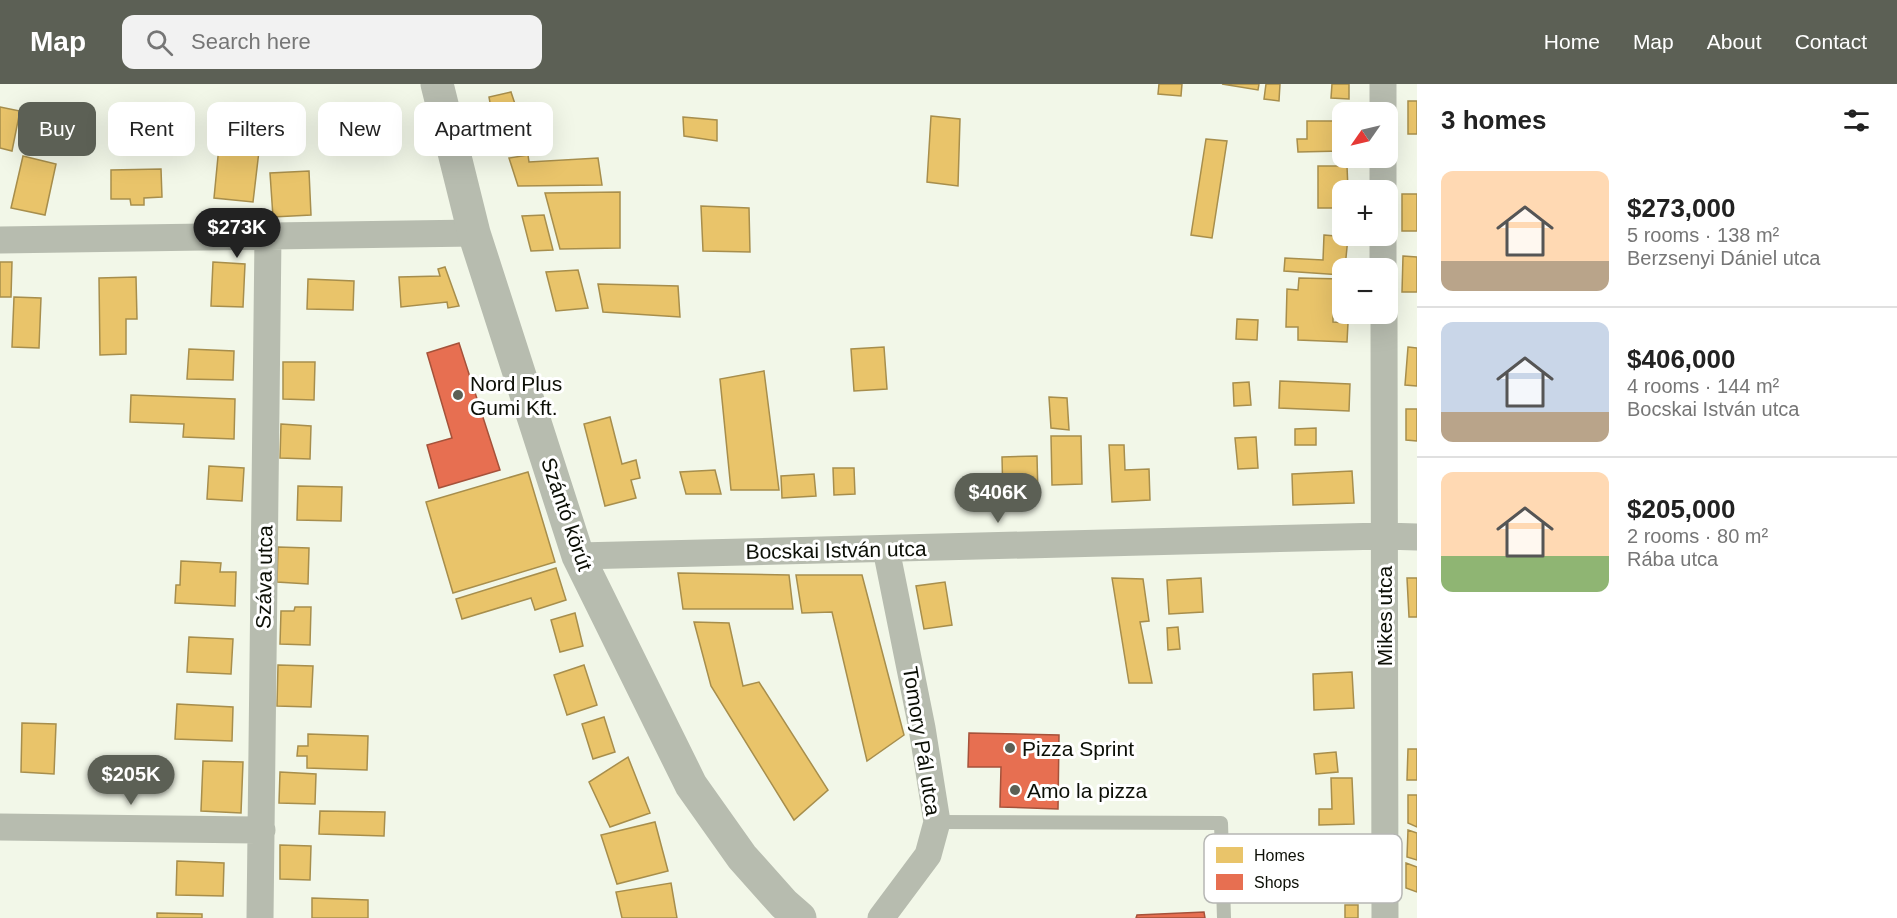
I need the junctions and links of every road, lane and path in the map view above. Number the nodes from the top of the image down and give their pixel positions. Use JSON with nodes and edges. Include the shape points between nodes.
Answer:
{"nodes":[{"id":1,"x":437,"y":84,"type":"edge"},
{"id":2,"x":1383,"y":84,"type":"edge"},
{"id":3,"x":1383,"y":102,"type":"edge"},
{"id":4,"x":474,"y":233,"type":"junction"},
{"id":5,"x":268,"y":236,"type":"junction"},
{"id":6,"x":0,"y":240,"type":"edge"},
{"id":7,"x":1384,"y":324,"type":"edge"},
{"id":8,"x":1384,"y":536,"type":"junction"},
{"id":9,"x":1417,"y":537,"type":"edge"},
{"id":10,"x":886,"y":549,"type":"junction"},
{"id":11,"x":578,"y":556,"type":"junction"},
{"id":12,"x":937,"y":822,"type":"junction"},
{"id":13,"x":0,"y":827,"type":"edge"},
{"id":14,"x":262,"y":830,"type":"junction"},
{"id":15,"x":1221,"y":834,"type":"edge"},
{"id":16,"x":1385,"y":834,"type":"edge"},
{"id":17,"x":1224,"y":903,"type":"edge"},
{"id":18,"x":1385,"y":903,"type":"edge"},
{"id":19,"x":786,"y":913,"type":"edge"},
{"id":20,"x":261,"y":918,"type":"edge"},
{"id":21,"x":882,"y":918,"type":"edge"},
{"id":22,"x":1224,"y":918,"type":"edge"},
{"id":23,"x":1385,"y":918,"type":"edge"}],
"edges":[{"from":1,"to":4,"type":"street","name":"Szántó körút"},
{"from":2,"to":3,"type":"street"},
{"from":4,"to":5,"type":"street"},
{"from":4,"to":11,"type":"street","name":"Szántó körút"},
{"from":5,"to":6,"type":"street"},
{"from":5,"to":14,"type":"street","name":"Száva utca"},
{"from":7,"to":8,"type":"street","name":"Mikes utca"},
{"from":8,"to":9,"type":"street","name":"Bocskai István utca"},
{"from":8,"to":10,"type":"street","name":"Bocskai István utca"},
{"from":8,"to":16,"type":"street","name":"Mikes utca"},
{"from":10,"to":11,"type":"street","name":"Bocskai István utca"},
{"from":10,"to":12,"type":"street","name":"Tomory Pál utca"},
{"from":11,"to":19,"type":"street","name":"Szántó körút","via":[[691,785]]},
{"from":12,"to":15,"type":"lane","via":[[1221,823]]},
{"from":12,"to":21,"type":"street","name":"Tomory Pál utca","via":[[928,855]]},
{"from":13,"to":14,"type":"street"},
{"from":14,"to":20,"type":"street","name":"Száva utca"},
{"from":17,"to":22,"type":"lane"},
{"from":18,"to":23,"type":"street","name":"Mikes utca"}]}
